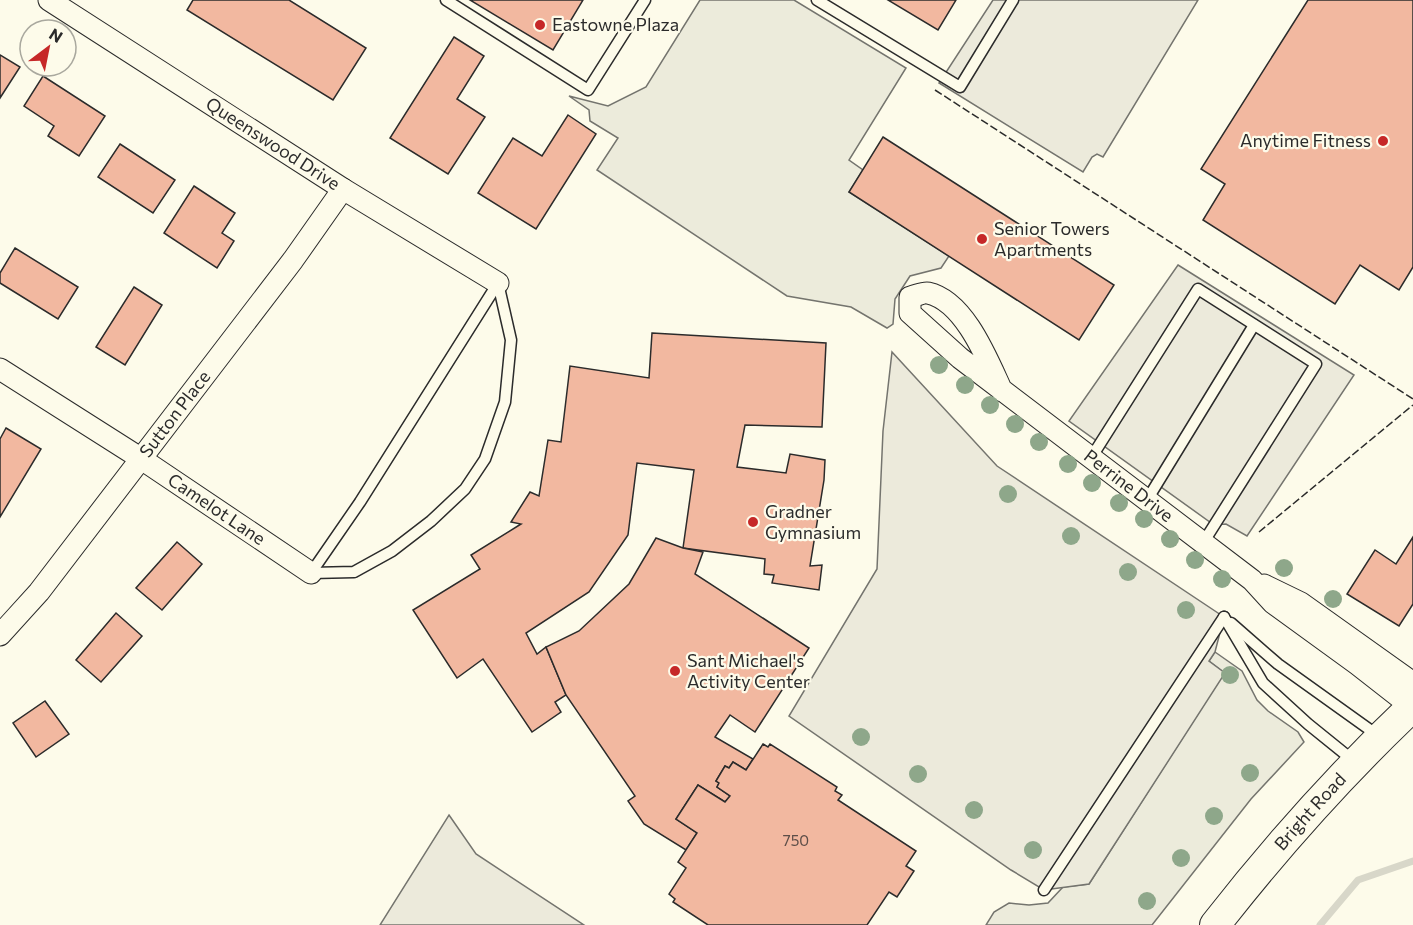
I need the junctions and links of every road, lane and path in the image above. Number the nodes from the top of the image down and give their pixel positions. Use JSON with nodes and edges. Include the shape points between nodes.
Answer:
{"nodes":[{"id":1,"x":49,"y":0,"type":"edge"},
{"id":2,"x":446,"y":0,"type":"edge"},
{"id":3,"x":645,"y":0,"type":"edge"},
{"id":4,"x":817,"y":0,"type":"edge"},
{"id":5,"x":1013,"y":0,"type":"edge"},
{"id":6,"x":343,"y":189,"type":"junction"},
{"id":7,"x":498,"y":284,"type":"junction"},
{"id":8,"x":1254,"y":325,"type":"junction"},
{"id":9,"x":0,"y":369,"type":"edge"},
{"id":10,"x":1002,"y":391,"type":"junction"},
{"id":11,"x":140,"y":458,"type":"junction"},
{"id":12,"x":1091,"y":458,"type":"junction"},
{"id":13,"x":1147,"y":500,"type":"junction"},
{"id":14,"x":1203,"y":543,"type":"junction"},
{"id":15,"x":311,"y":573,"type":"junction"},
{"id":16,"x":1224,"y":617,"type":"junction"},
{"id":17,"x":0,"y":635,"type":"edge"},
{"id":18,"x":1413,"y":699,"type":"edge"},
{"id":19,"x":1381,"y":737,"type":"junction"},
{"id":20,"x":1355,"y":763,"type":"junction"},
{"id":21,"x":1044,"y":890,"type":"dead end"},
{"id":22,"x":1215,"y":925,"type":"edge"}],
"edges":[{"from":1,"to":6,"type":"street","name":"Queenswood Drive"},
{"from":2,"to":3,"type":"lane","via":[[588,90]]},
{"from":4,"to":5,"type":"lane","via":[[960,87]]},
{"from":6,"to":7,"type":"street","name":"Queenswood Drive"},
{"from":6,"to":11,"type":"street","name":"Sutton Place"},
{"from":7,"to":15,"type":"lane"},
{"from":7,"to":15,"type":"lane","via":[[511,340],[505,402],[484,459],[465,489],[392,551],[354,572]]},
{"from":8,"to":12,"type":"lane","via":[[1198,289]]},
{"from":8,"to":13,"type":"lane"},
{"from":8,"to":14,"type":"lane","via":[[1316,364]]},
{"from":9,"to":11,"type":"street","name":"Camelot Lane"},
{"from":10,"to":10,"type":"street","name":"Perrine Drive","via":[[979,342],[951,304],[927,293],[910,297],[910,313]]},
{"from":10,"to":12,"type":"street","name":"Perrine Drive"},
{"from":11,"to":15,"type":"street","name":"Camelot Lane"},
{"from":11,"to":17,"type":"street","name":"Sutton Place","via":[[39,592]]},
{"from":12,"to":13,"type":"street","name":"Perrine Drive"},
{"from":13,"to":14,"type":"street","name":"Perrine Drive"},
{"from":14,"to":18,"type":"street","name":"Perrine Drive","via":[[1252,580],[1273,603]]},
{"from":16,"to":19,"type":"lane","via":[[1278,664]]},
{"from":16,"to":20,"type":"lane","via":[[1263,683]]},
{"from":16,"to":21,"type":"lane"},
{"from":18,"to":19,"type":"main road","name":"Bright Road"},
{"from":19,"to":20,"type":"main road","name":"Bright Road"},
{"from":20,"to":22,"type":"main road","name":"Bright Road","via":[[1262,866]]}]}
